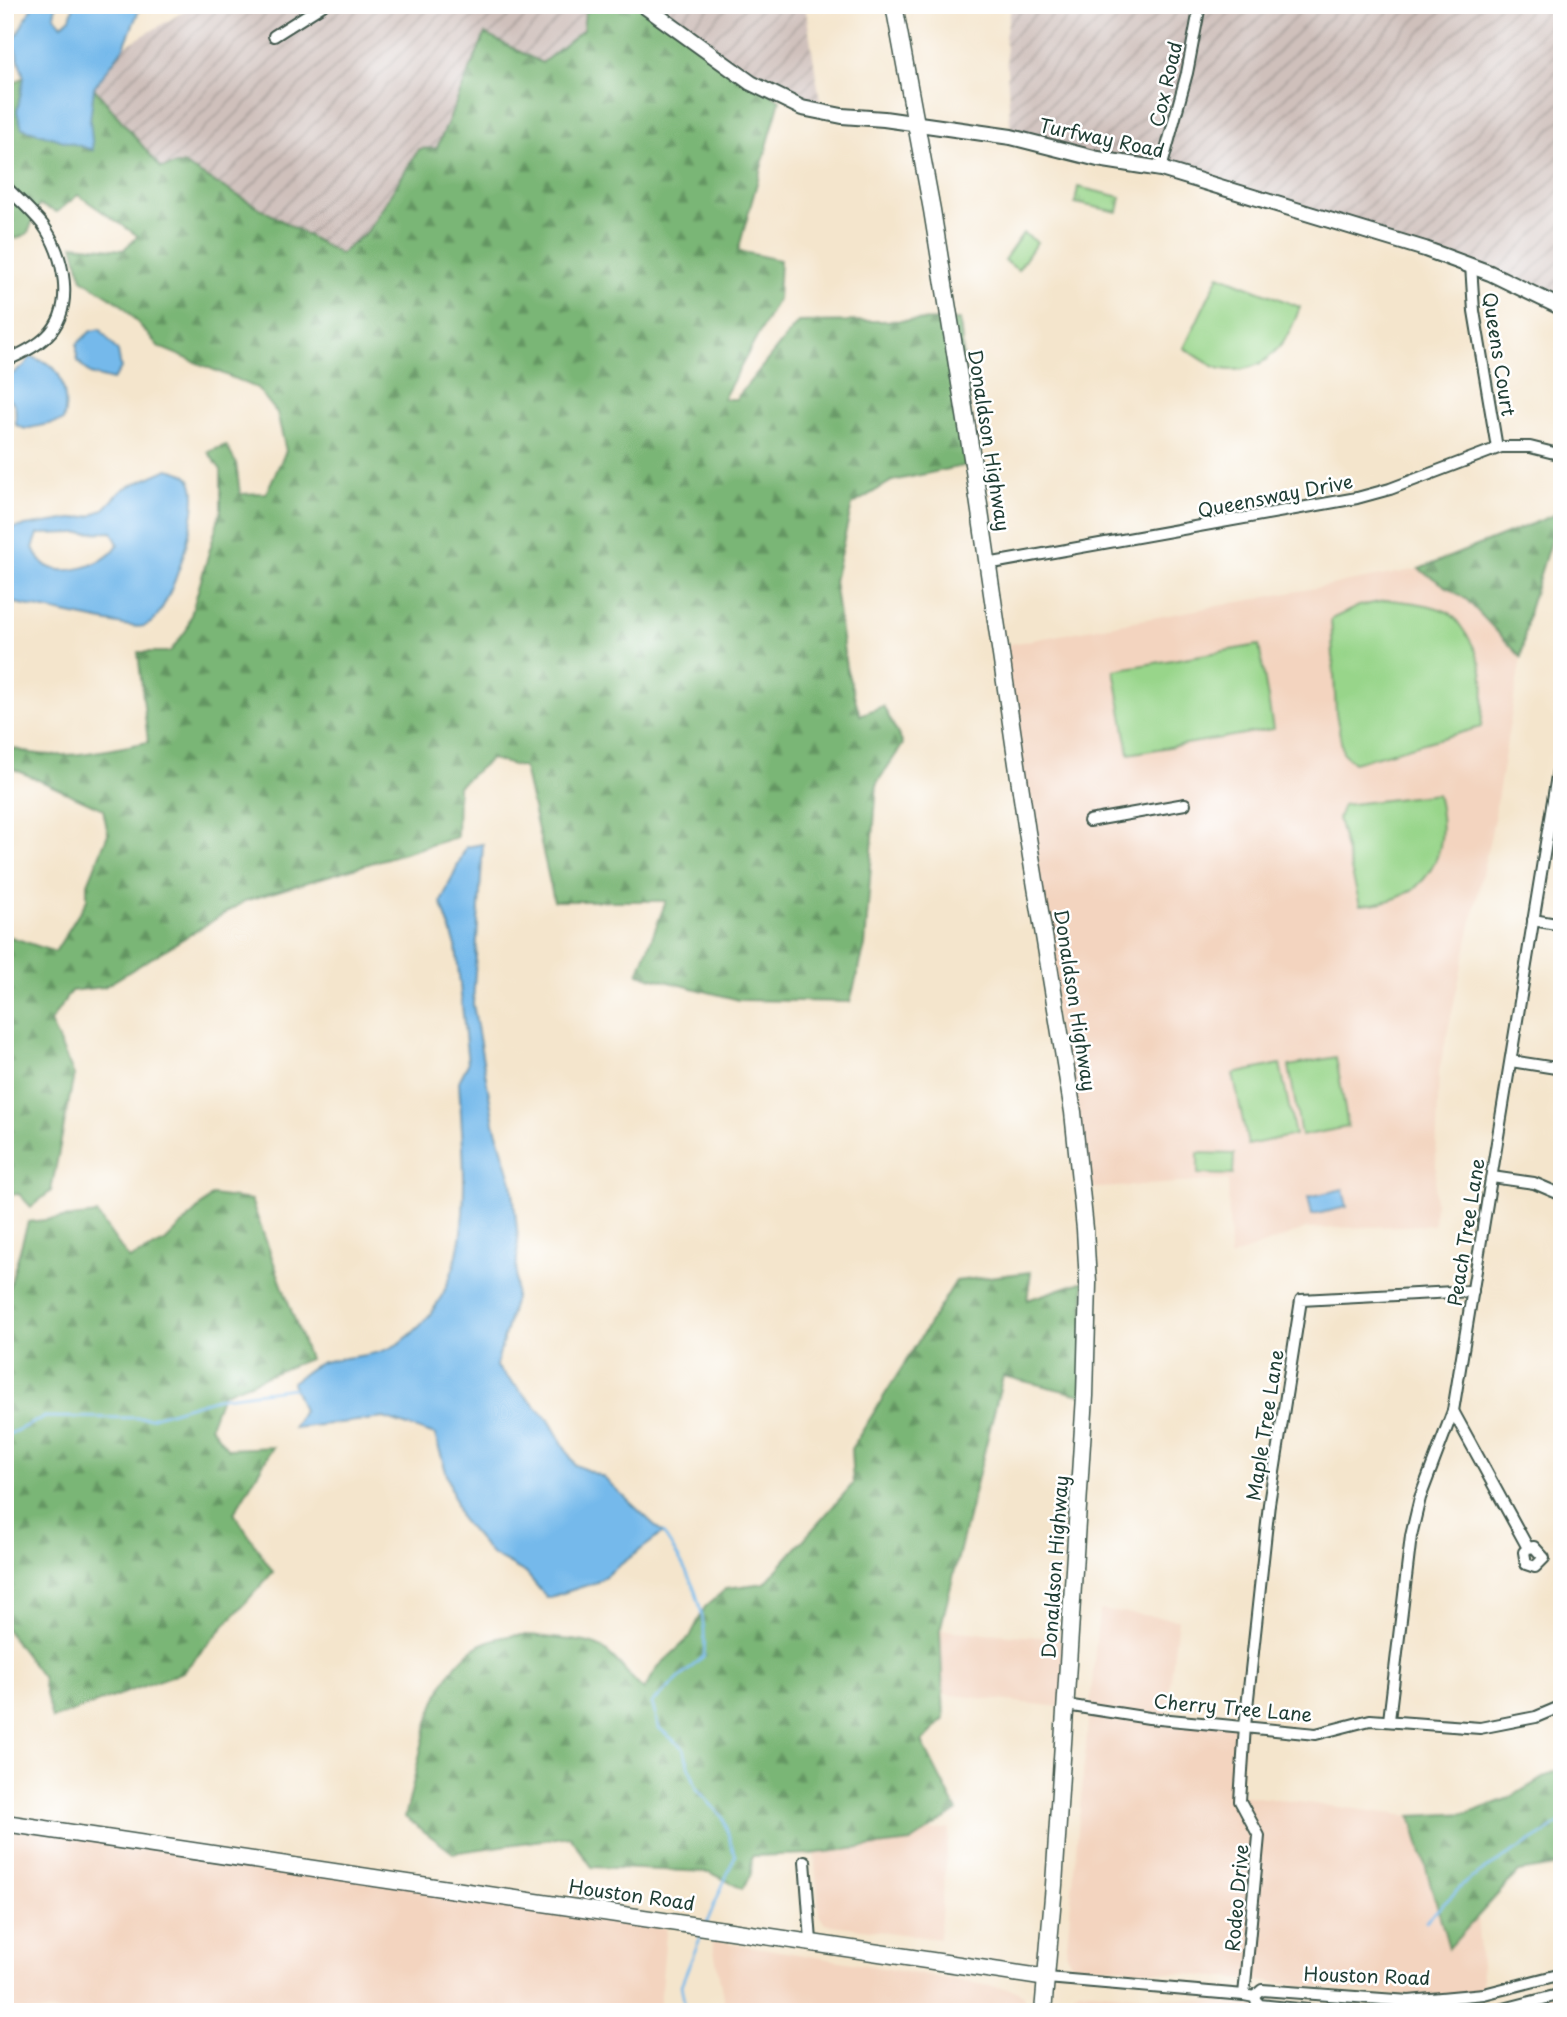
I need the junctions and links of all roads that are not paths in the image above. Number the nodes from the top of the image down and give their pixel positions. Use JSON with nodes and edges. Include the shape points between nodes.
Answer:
{"nodes":[{"id":1,"x":323,"y":5,"type":"edge"},
{"id":2,"x":643,"y":5,"type":"edge"},
{"id":3,"x":894,"y":5,"type":"edge"},
{"id":4,"x":1200,"y":5,"type":"edge"},
{"id":5,"x":274,"y":36,"type":"dead end"},
{"id":6,"x":914,"y":124,"type":"junction"},
{"id":7,"x":1161,"y":169,"type":"junction"},
{"id":8,"x":5,"y":186,"type":"edge"},
{"id":9,"x":1471,"y":265,"type":"junction"},
{"id":10,"x":1562,"y":308,"type":"edge"},
{"id":11,"x":5,"y":361,"type":"edge"},
{"id":12,"x":1497,"y":448,"type":"junction"},
{"id":13,"x":1562,"y":455,"type":"edge"},
{"id":14,"x":987,"y":564,"type":"junction"},
{"id":15,"x":1562,"y":745,"type":"edge"},
{"id":16,"x":1557,"y":803,"type":"edge"},
{"id":17,"x":1185,"y":804,"type":"dead end"},
{"id":18,"x":1089,"y":821,"type":"dead end"},
{"id":19,"x":1533,"y":920,"type":"junction"},
{"id":20,"x":1562,"y":925,"type":"edge"},
{"id":21,"x":1511,"y":1061,"type":"junction"},
{"id":22,"x":1562,"y":1069,"type":"edge"},
{"id":23,"x":1492,"y":1177,"type":"junction"},
{"id":24,"x":1562,"y":1195,"type":"edge"},
{"id":25,"x":1474,"y":1291,"type":"junction"},
{"id":26,"x":1453,"y":1411,"type":"junction"},
{"id":27,"x":1528,"y":1548,"type":"dead end"},
{"id":28,"x":1066,"y":1705,"type":"junction"},
{"id":29,"x":1562,"y":1706,"type":"edge"},
{"id":30,"x":1389,"y":1720,"type":"junction"},
{"id":31,"x":1245,"y":1726,"type":"junction"},
{"id":32,"x":5,"y":1823,"type":"edge"},
{"id":33,"x":805,"y":1861,"type":"dead end"},
{"id":34,"x":811,"y":1941,"type":"junction"},
{"id":35,"x":1562,"y":1974,"type":"edge"},
{"id":36,"x":1046,"y":1979,"type":"junction"},
{"id":37,"x":1562,"y":1994,"type":"edge"},
{"id":38,"x":1249,"y":1996,"type":"junction"},
{"id":39,"x":1409,"y":2007,"type":"edge"},
{"id":40,"x":1043,"y":2012,"type":"edge"},
{"id":41,"x":1328,"y":2012,"type":"edge"},
{"id":42,"x":1492,"y":2012,"type":"edge"}],
"edges":[{"from":1,"to":5,"type":"street"},
{"from":2,"to":6,"type":"main road","name":"Turfway Road","via":[[780,100],[822,113]]},
{"from":3,"to":6,"type":"main road","name":"Donaldson Highway"},
{"from":4,"to":7,"type":"street","name":"Cox Road"},
{"from":6,"to":7,"type":"main road","name":"Turfway Road","via":[[1011,137]]},
{"from":6,"to":14,"type":"main road","name":"Donaldson Highway","via":[[932,210]]},
{"from":7,"to":9,"type":"main road","name":"Turfway Road"},
{"from":8,"to":11,"type":"street","via":[[52,240],[64,290],[58,319],[48,336]]},
{"from":9,"to":10,"type":"main road","name":"Turfway Road"},
{"from":9,"to":12,"type":"street","name":"Queens Court","via":[[1474,311]]},
{"from":12,"to":13,"type":"street","name":"Queensway Drive","via":[[1530,446]]},
{"from":12,"to":14,"type":"street","name":"Queensway Drive","via":[[1357,498]]},
{"from":14,"to":28,"type":"main road","name":"Donaldson Highway","via":[[1073,1112],[1084,1216],[1087,1342]]},
{"from":15,"to":16,"type":"street","name":"Peach Tree Lane"},
{"from":16,"to":19,"type":"street","name":"Peach Tree Lane"},
{"from":17,"to":18,"type":"street"},
{"from":19,"to":20,"type":"street"},
{"from":19,"to":21,"type":"street","name":"Peach Tree Lane"},
{"from":21,"to":22,"type":"street"},
{"from":21,"to":23,"type":"street","name":"Peach Tree Lane"},
{"from":23,"to":24,"type":"street","via":[[1534,1183]]},
{"from":23,"to":25,"type":"street","name":"Peach Tree Lane"},
{"from":25,"to":26,"type":"street","name":"Peach Tree Lane"},
{"from":25,"to":31,"type":"street","name":"Maple Tree Lane","via":[[1301,1300],[1269,1504]]},
{"from":26,"to":27,"type":"street"},
{"from":26,"to":30,"type":"street","name":"Peach Tree Lane","via":[[1420,1498],[1411,1536]]},
{"from":28,"to":31,"type":"street","name":"Cherry Tree Lane"},
{"from":28,"to":36,"type":"main road","name":"Donaldson Highway"},
{"from":29,"to":30,"type":"street","name":"Cherry Tree Lane","via":[[1536,1717],[1480,1728]]},
{"from":30,"to":31,"type":"street","name":"Cherry Tree Lane","via":[[1370,1720],[1316,1734]]},
{"from":31,"to":38,"type":"street","name":"Rodeo Drive","via":[[1240,1801],[1259,1836]]},
{"from":32,"to":34,"type":"main road","name":"Houston Road"},
{"from":33,"to":34,"type":"street"},
{"from":34,"to":36,"type":"main road","name":"Houston Road"},
{"from":35,"to":39,"type":"street","name":"Houston Road"},
{"from":36,"to":38,"type":"street","name":"Houston Road"},
{"from":36,"to":40,"type":"main road","name":"Donaldson Highway"},
{"from":37,"to":42,"type":"street"},
{"from":38,"to":39,"type":"street","name":"Houston Road","via":[[1262,1990]]},
{"from":38,"to":41,"type":"street","name":"Houston Road","via":[[1259,2006]]}]}
